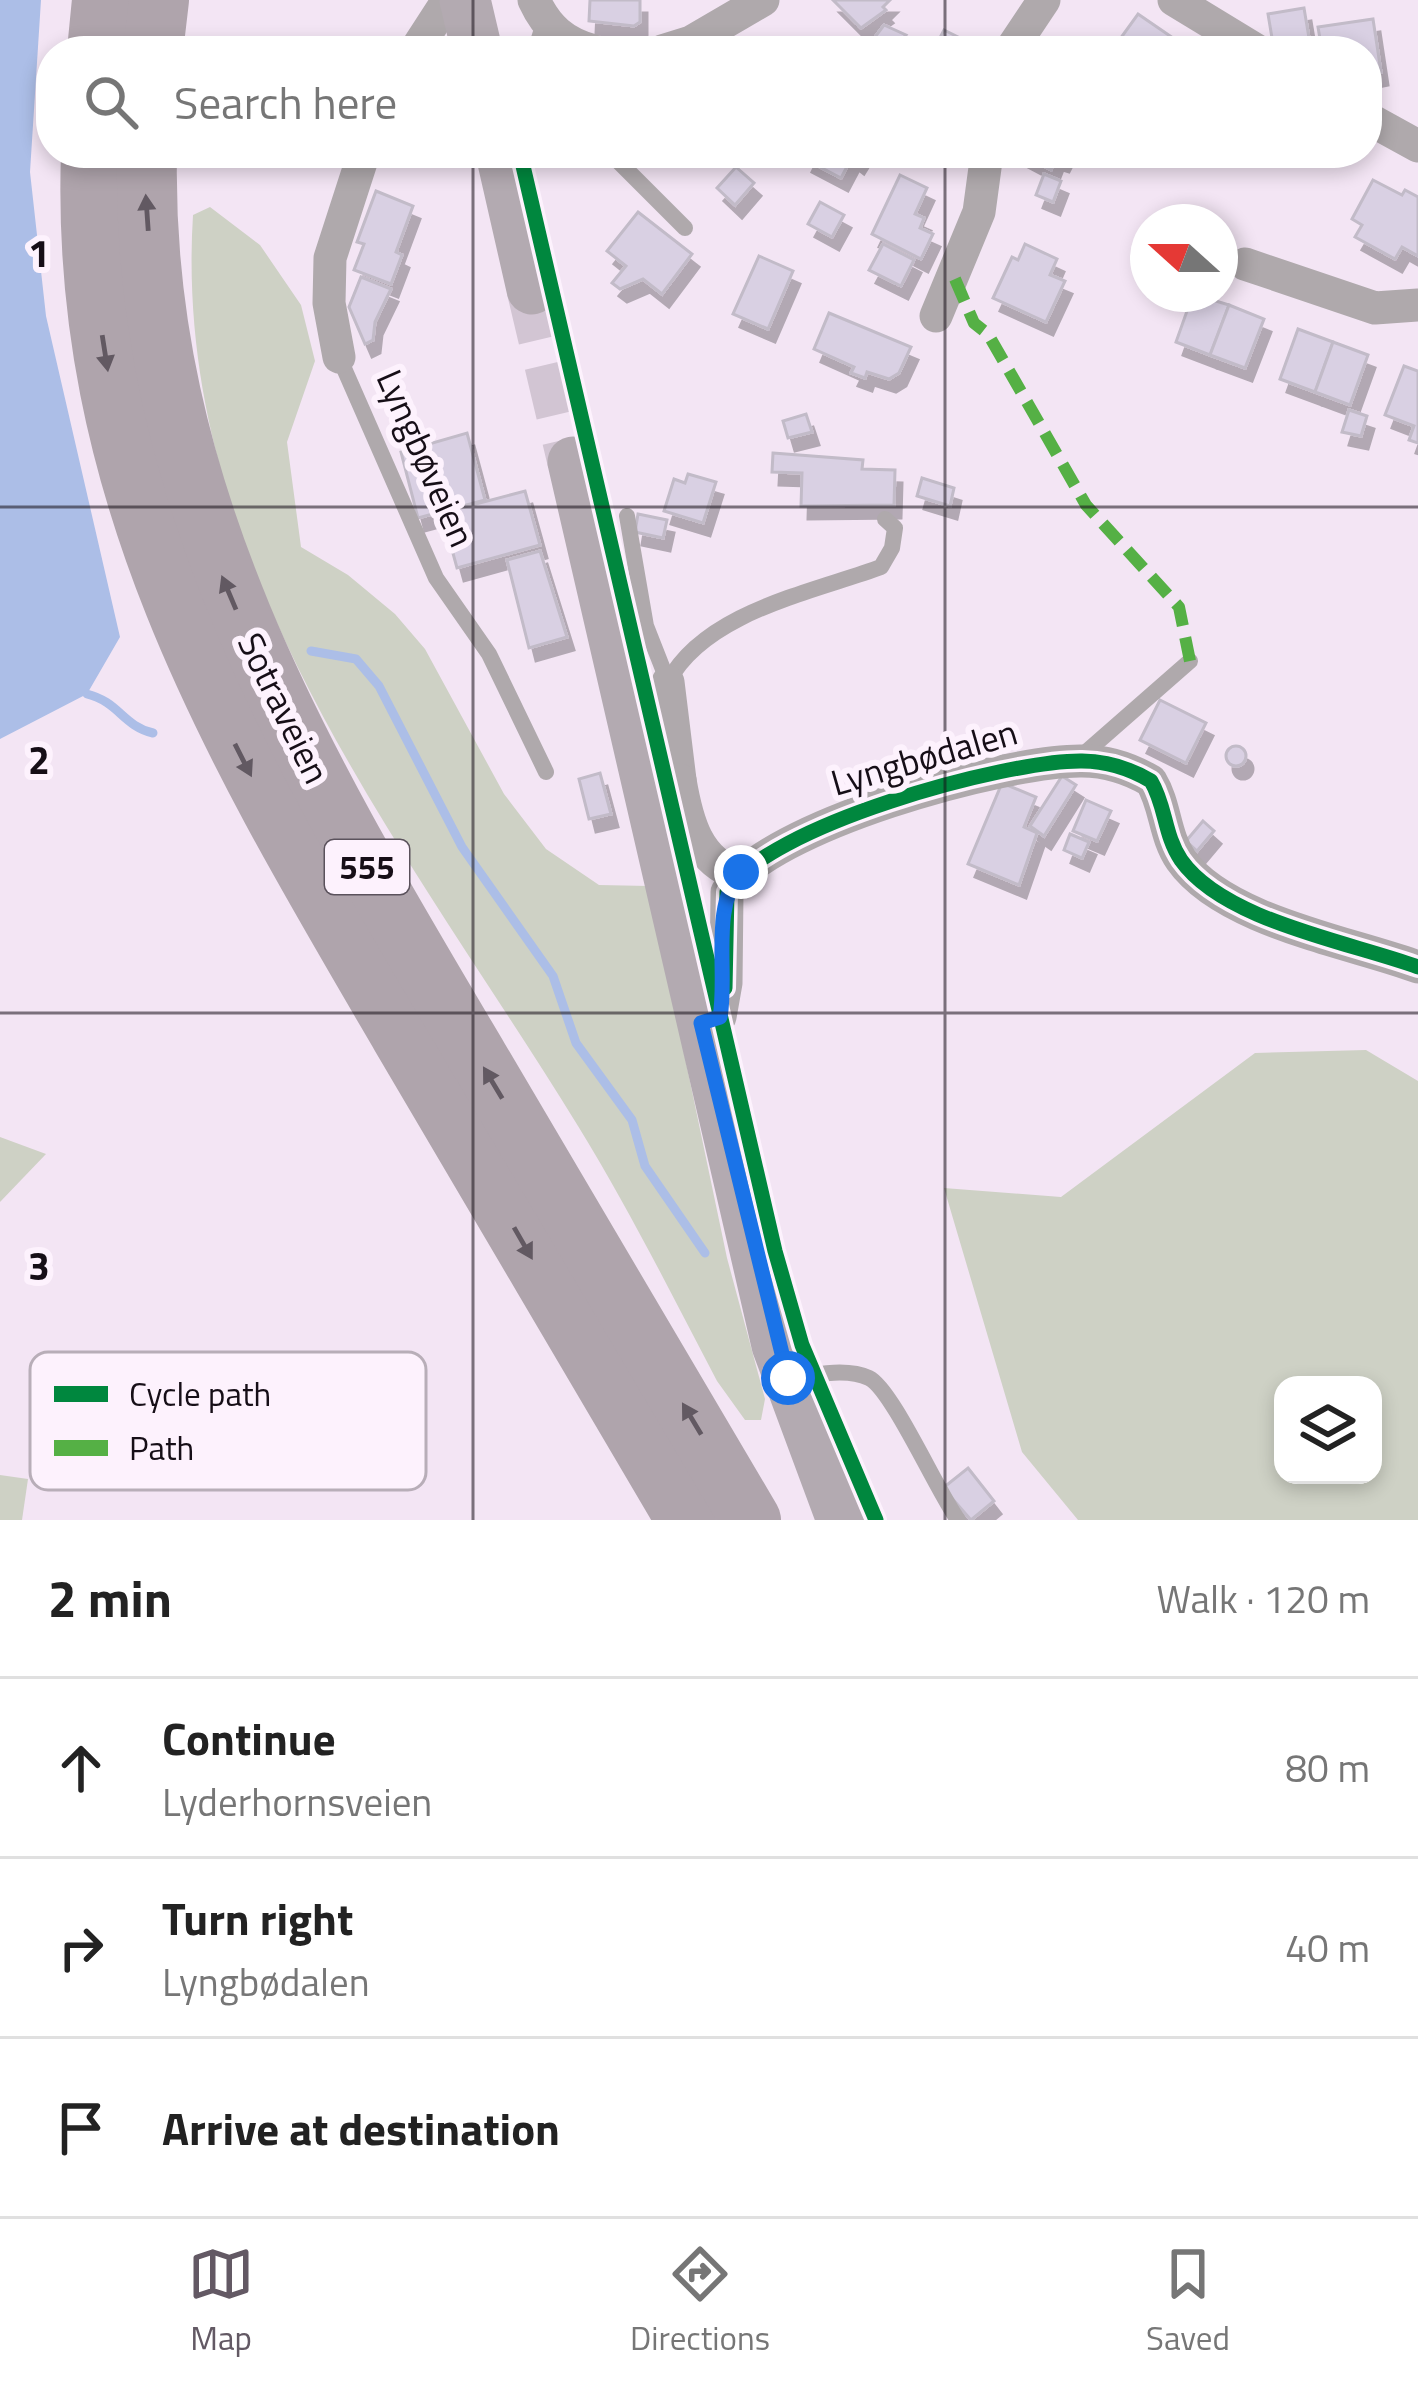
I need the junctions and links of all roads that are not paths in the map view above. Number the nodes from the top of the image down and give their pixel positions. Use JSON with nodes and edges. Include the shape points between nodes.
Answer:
{"nodes":[{"id":1,"x":102,"y":0,"type":"edge"},
{"id":2,"x":159,"y":0,"type":"edge"},
{"id":3,"x":448,"y":0,"type":"edge"},
{"id":4,"x":465,"y":0,"type":"edge"},
{"id":5,"x":763,"y":0,"type":"edge"},
{"id":6,"x":1044,"y":0,"type":"edge"},
{"id":7,"x":1174,"y":0,"type":"edge"},
{"id":8,"x":98,"y":36,"type":"edge"},
{"id":9,"x":155,"y":36,"type":"edge"},
{"id":10,"x":424,"y":36,"type":"edge"},
{"id":11,"x":473,"y":36,"type":"edge"},
{"id":12,"x":701,"y":36,"type":"edge"},
{"id":13,"x":1020,"y":36,"type":"edge"},
{"id":14,"x":1233,"y":36,"type":"edge"},
{"id":15,"x":1382,"y":126,"type":"edge"},
{"id":16,"x":1418,"y":146,"type":"edge"},
{"id":17,"x":92,"y":168,"type":"edge"},
{"id":18,"x":148,"y":168,"type":"edge"},
{"id":19,"x":359,"y":168,"type":"edge"},
{"id":20,"x":504,"y":168,"type":"edge"},
{"id":21,"x":625,"y":168,"type":"edge"},
{"id":22,"x":985,"y":168,"type":"edge"},
{"id":23,"x":685,"y":228,"type":"dead end"},
{"id":24,"x":1245,"y":264,"type":"dead end"},
{"id":25,"x":532,"y":289,"type":"tunnel mouth"},
{"id":26,"x":1418,"y":305,"type":"edge"},
{"id":27,"x":936,"y":316,"type":"dead end"},
{"id":28,"x":339,"y":356,"type":"joint"},
{"id":29,"x":572,"y":462,"type":"tunnel mouth"},
{"id":30,"x":627,"y":516,"type":"dead end"},
{"id":31,"x":885,"y":519,"type":"dead end"},
{"id":32,"x":1190,"y":661,"type":"dead end"},
{"id":33,"x":668,"y":682,"type":"junction"},
{"id":34,"x":1076,"y":761,"type":"junction"},
{"id":35,"x":546,"y":772,"type":"dead end"},
{"id":36,"x":663,"y":782,"type":"junction"},
{"id":37,"x":740,"y":875,"type":"junction"},
{"id":38,"x":1418,"y":967,"type":"edge"},
{"id":39,"x":701,"y":1023,"type":"junction"},
{"id":40,"x":788,"y":1378,"type":"junction"},
{"id":41,"x":686,"y":1520,"type":"edge"},
{"id":42,"x":751,"y":1520,"type":"edge"},
{"id":43,"x":842,"y":1520,"type":"edge"},
{"id":44,"x":958,"y":1520,"type":"edge"}],
"edges":[{"from":1,"to":8,"type":"highway"},
{"from":2,"to":9,"type":"highway"},
{"from":3,"to":10,"type":"street"},
{"from":4,"to":11,"type":"main road"},
{"from":5,"to":12,"type":"street"},
{"from":6,"to":13,"type":"street"},
{"from":7,"to":14,"type":"street"},
{"from":15,"to":16,"type":"street"},
{"from":17,"to":41,"type":"highway","name":"Sotraveien","number":"555","one_way":true,"via":[[98,311],[116,422],[145,535],[193,655],[313,886]]},
{"from":42,"to":18,"type":"highway","name":"Sotraveien","number":"555","one_way":true,"via":[[381,892],[261,667],[202,522],[174,414],[155,308]]},
{"from":19,"to":28,"type":"street","name":"Lyngbøveien","via":[[330,258]]},
{"from":20,"to":25,"type":"main road"},
{"from":21,"to":23,"type":"lane"},
{"from":22,"to":27,"type":"street","via":[[980,212]]},
{"from":24,"to":26,"type":"street","via":[[1375,308]]},
{"from":28,"to":35,"type":"lane","name":"Lyngbøveien","via":[[436,578],[489,654]]},
{"from":29,"to":36,"type":"main road"},
{"from":30,"to":33,"type":"lane","via":[[646,626]]},
{"from":31,"to":33,"type":"lane","via":[[895,528],[881,567],[739,620],[695,647]]},
{"from":32,"to":34,"type":"lane"},
{"from":33,"to":36,"type":"street"},
{"from":34,"to":37,"type":"street","name":"Lyngbødalen","via":[[1018,766],[902,799],[814,830]]},
{"from":34,"to":38,"type":"street","name":"Lyngbødalen","via":[[1127,767],[1151,781],[1183,864],[1243,906]]},
{"from":36,"to":37,"type":"street","via":[[708,858]]},
{"from":36,"to":39,"type":"main road"},
{"from":37,"to":39,"type":"street","via":[[724,906],[720,1017]]},
{"from":39,"to":40,"type":"main road"},
{"from":40,"to":43,"type":"main road"},
{"from":40,"to":44,"type":"lane","via":[[847,1374],[886,1392]]}]}
